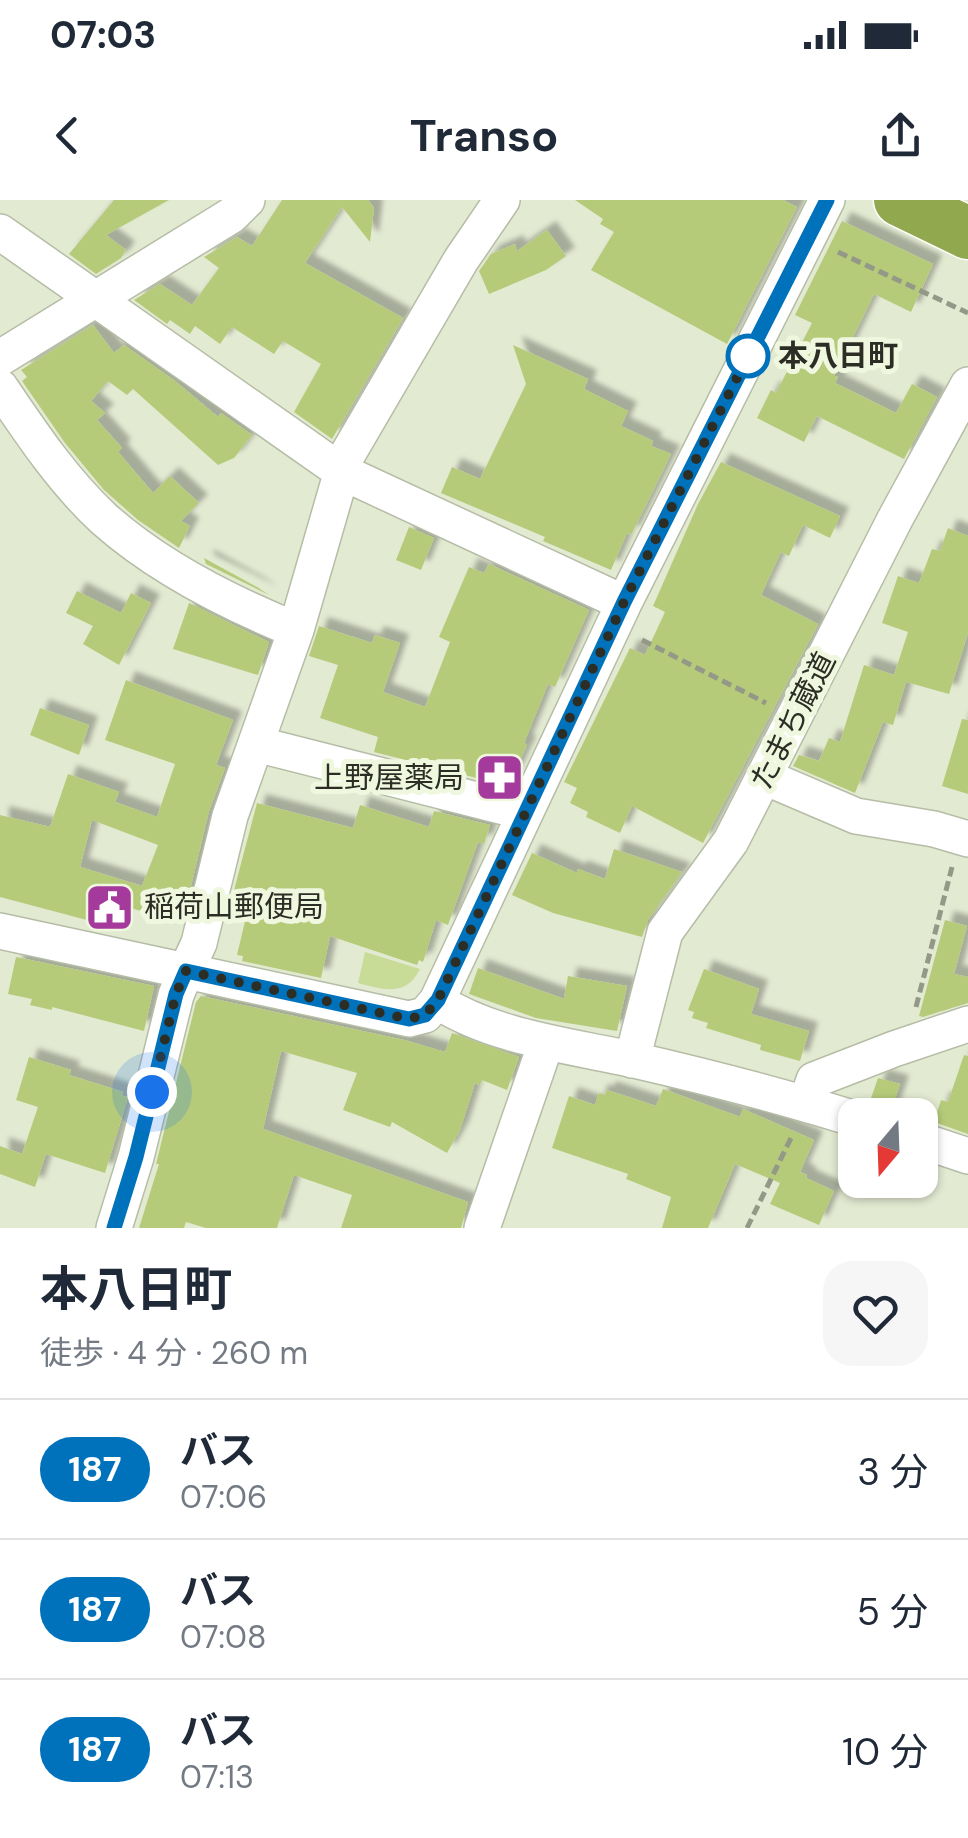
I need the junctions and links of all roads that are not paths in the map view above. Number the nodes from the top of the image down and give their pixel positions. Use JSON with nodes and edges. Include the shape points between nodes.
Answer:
{"nodes":[{"id":1,"x":248,"y":200,"type":"edge"},
{"id":2,"x":502,"y":200,"type":"edge"},
{"id":3,"x":827,"y":200,"type":"edge"},
{"id":4,"x":900,"y":200,"type":"edge"},
{"id":5,"x":0,"y":232,"type":"edge"},
{"id":6,"x":968,"y":233,"type":"edge"},
{"id":7,"x":93,"y":299,"type":"junction"},
{"id":8,"x":0,"y":358,"type":"edge"},
{"id":9,"x":968,"y":385,"type":"edge"},
{"id":10,"x":0,"y":387,"type":"edge"},
{"id":11,"x":342,"y":472,"type":"junction"},
{"id":12,"x":618,"y":614,"type":"junction"},
{"id":13,"x":296,"y":630,"type":"junction"},
{"id":14,"x":256,"y":744,"type":"junction"},
{"id":15,"x":764,"y":777,"type":"junction"},
{"id":16,"x":524,"y":812,"type":"junction"},
{"id":17,"x":964,"y":838,"type":"edge"},
{"id":18,"x":0,"y":931,"type":"edge"},
{"id":19,"x":186,"y":971,"type":"junction"},
{"id":20,"x":438,"y":1000,"type":"junction"},
{"id":21,"x":968,"y":1024,"type":"edge"},
{"id":22,"x":546,"y":1043,"type":"junction"},
{"id":23,"x":632,"y":1060,"type":"junction"},
{"id":24,"x":806,"y":1104,"type":"junction"},
{"id":25,"x":838,"y":1114,"type":"edge"},
{"id":26,"x":938,"y":1146,"type":"edge"},
{"id":27,"x":968,"y":1156,"type":"edge"},
{"id":28,"x":114,"y":1228,"type":"edge"},
{"id":29,"x":482,"y":1228,"type":"edge"}],
"edges":[{"from":1,"to":7,"type":"street"},
{"from":2,"to":11,"type":"street"},
{"from":3,"to":12,"type":"street"},
{"from":4,"to":6,"type":"highway"},
{"from":5,"to":7,"type":"street"},
{"from":7,"to":8,"type":"street"},
{"from":7,"to":11,"type":"street"},
{"from":9,"to":15,"type":"street","name":"たまち蔵道"},
{"from":10,"to":13,"type":"street","via":[[42,449],[104,518],[163,562]]},
{"from":11,"to":12,"type":"street"},
{"from":11,"to":13,"type":"street"},
{"from":12,"to":16,"type":"street"},
{"from":13,"to":14,"type":"street"},
{"from":14,"to":16,"type":"street"},
{"from":14,"to":19,"type":"street"},
{"from":15,"to":17,"type":"street","via":[[856,816]]},
{"from":15,"to":23,"type":"street","name":"たまち蔵道","via":[[722,854],[666,932]]},
{"from":16,"to":20,"type":"street"},
{"from":18,"to":19,"type":"street"},
{"from":19,"to":20,"type":"street","via":[[409,1019],[425,1015]]},
{"from":19,"to":28,"type":"street"},
{"from":20,"to":22,"type":"street"},
{"from":21,"to":24,"type":"street","via":[[814,1080]]},
{"from":22,"to":23,"type":"street"},
{"from":22,"to":29,"type":"street"},
{"from":23,"to":24,"type":"street"},
{"from":24,"to":25,"type":"street"},
{"from":26,"to":27,"type":"street"}]}
